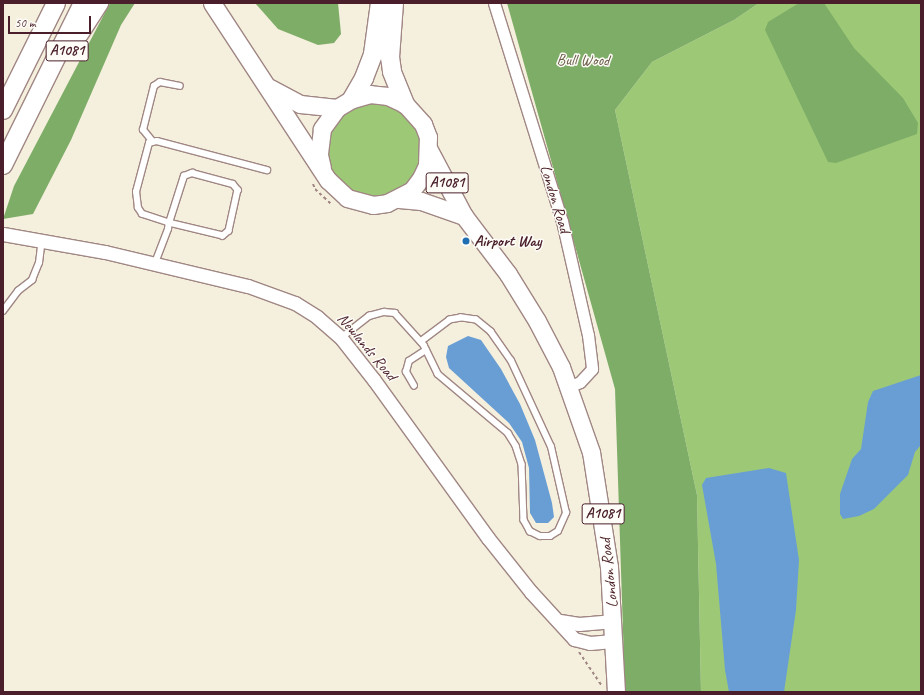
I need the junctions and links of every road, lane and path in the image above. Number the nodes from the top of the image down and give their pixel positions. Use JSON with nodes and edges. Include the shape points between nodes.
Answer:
{"nodes":[{"id":1,"x":56,"y":3,"type":"edge"},
{"id":2,"x":83,"y":3,"type":"edge"},
{"id":3,"x":99,"y":3,"type":"edge"},
{"id":4,"x":212,"y":3,"type":"edge"},
{"id":5,"x":380,"y":3,"type":"edge"},
{"id":6,"x":394,"y":3,"type":"edge"},
{"id":7,"x":494,"y":3,"type":"edge"},
{"id":8,"x":180,"y":86,"type":"dead end"},
{"id":9,"x":268,"y":86,"type":"junction"},
{"id":10,"x":35,"y":100,"type":"junction"},
{"id":11,"x":344,"y":104,"type":"junction"},
{"id":12,"x":405,"y":104,"type":"junction"},
{"id":13,"x":3,"y":110,"type":"edge"},
{"id":14,"x":152,"y":141,"type":"junction"},
{"id":15,"x":429,"y":150,"type":"junction"},
{"id":16,"x":3,"y":165,"type":"edge"},
{"id":17,"x":322,"y":168,"type":"junction"},
{"id":18,"x":268,"y":170,"type":"dead end"},
{"id":19,"x":400,"y":199,"type":"junction"},
{"id":20,"x":464,"y":216,"type":"junction"},
{"id":21,"x":170,"y":223,"type":"junction"},
{"id":22,"x":3,"y":234,"type":"edge"},
{"id":23,"x":42,"y":239,"type":"junction"},
{"id":24,"x":155,"y":264,"type":"junction"},
{"id":25,"x":3,"y":311,"type":"edge"},
{"id":26,"x":341,"y":338,"type":"junction"},
{"id":27,"x":421,"y":342,"type":"junction"},
{"id":28,"x":426,"y":350,"type":"junction"},
{"id":29,"x":414,"y":386,"type":"dead end"},
{"id":30,"x":568,"y":387,"type":"junction"},
{"id":31,"x":560,"y":621,"type":"junction"},
{"id":32,"x":614,"y":621,"type":"junction"},
{"id":33,"x":574,"y":639,"type":"junction"},
{"id":34,"x":614,"y":641,"type":"junction"},
{"id":35,"x":609,"y":690,"type":"edge"}],
"edges":[{"from":1,"to":13,"type":"highway","number":"A1081"},
{"from":2,"to":10,"type":"highway","number":"A1081"},
{"from":3,"to":10,"type":"highway","number":"A1081"},
{"from":4,"to":9,"type":"main road"},
{"from":5,"to":11,"type":"highway","via":[[372,54],[364,78]]},
{"from":6,"to":12,"type":"highway","via":[[390,58],[392,72]]},
{"from":7,"to":30,"type":"street","name":"London Road","via":[[562,221],[588,335],[592,369],[580,382]]},
{"from":8,"to":14,"type":"lane","via":[[160,82],[154,86],[143,130]]},
{"from":9,"to":11,"type":"main road","via":[[300,104]]},
{"from":9,"to":17,"type":"main road"},
{"from":10,"to":16,"type":"highway","number":"A1081"},
{"from":11,"to":12,"type":"main road","via":[[370,94],[388,96]]},
{"from":11,"to":17,"type":"main road","via":[[322,130],[319,155]]},
{"from":12,"to":15,"type":"main road","via":[[423,124]]},
{"from":14,"to":18,"type":"lane"},
{"from":14,"to":21,"type":"lane","via":[[149,144],[136,200],[142,214]]},
{"from":15,"to":19,"type":"main road","via":[[421,178],[412,190]]},
{"from":15,"to":20,"type":"main road","name":"London Road","number":"A1081"},
{"from":17,"to":19,"type":"main road","via":[[336,190],[347,198],[373,205]]},
{"from":19,"to":20,"type":"main road","number":"A1081","via":[[421,201]]},
{"from":20,"to":30,"type":"main road","name":"London Road","number":"A1081","via":[[523,297],[561,367]]},
{"from":21,"to":21,"type":"lane","via":[[187,173],[233,184],[238,190],[227,234],[216,235]]},
{"from":21,"to":24,"type":"lane"},
{"from":22,"to":23,"type":"street","name":"Newlands Road"},
{"from":23,"to":24,"type":"street","name":"Newlands Road"},
{"from":23,"to":25,"type":"lane","via":[[39,263],[32,280],[18,291]]},
{"from":24,"to":26,"type":"street","name":"Newlands Road","via":[[272,293],[317,317]]},
{"from":26,"to":27,"type":"lane","via":[[369,316],[384,312],[395,313]]},
{"from":26,"to":31,"type":"street","name":"Newlands Road","via":[[488,538],[531,592]]},
{"from":27,"to":28,"type":"lane"},
{"from":27,"to":28,"type":"lane","via":[[450,320],[461,318],[476,320],[491,332],[511,361],[551,447],[566,513],[558,531],[550,536],[540,536],[530,531],[524,520],[522,464],[516,446],[508,433],[438,374]]},
{"from":28,"to":29,"type":"lane","via":[[409,361],[406,372]]},
{"from":30,"to":32,"type":"main road","name":"London Road","number":"A1081","via":[[591,452],[598,484]]},
{"from":31,"to":32,"type":"street","via":[[579,624]]},
{"from":31,"to":33,"type":"street","name":"Newlands Road"},
{"from":32,"to":34,"type":"main road","name":"London Road","number":"A1081"},
{"from":33,"to":34,"type":"street","via":[[590,643]]},
{"from":33,"to":35,"type":"path","via":[[578,650]]},
{"from":34,"to":35,"type":"main road","name":"London Road","number":"A1081"}]}
